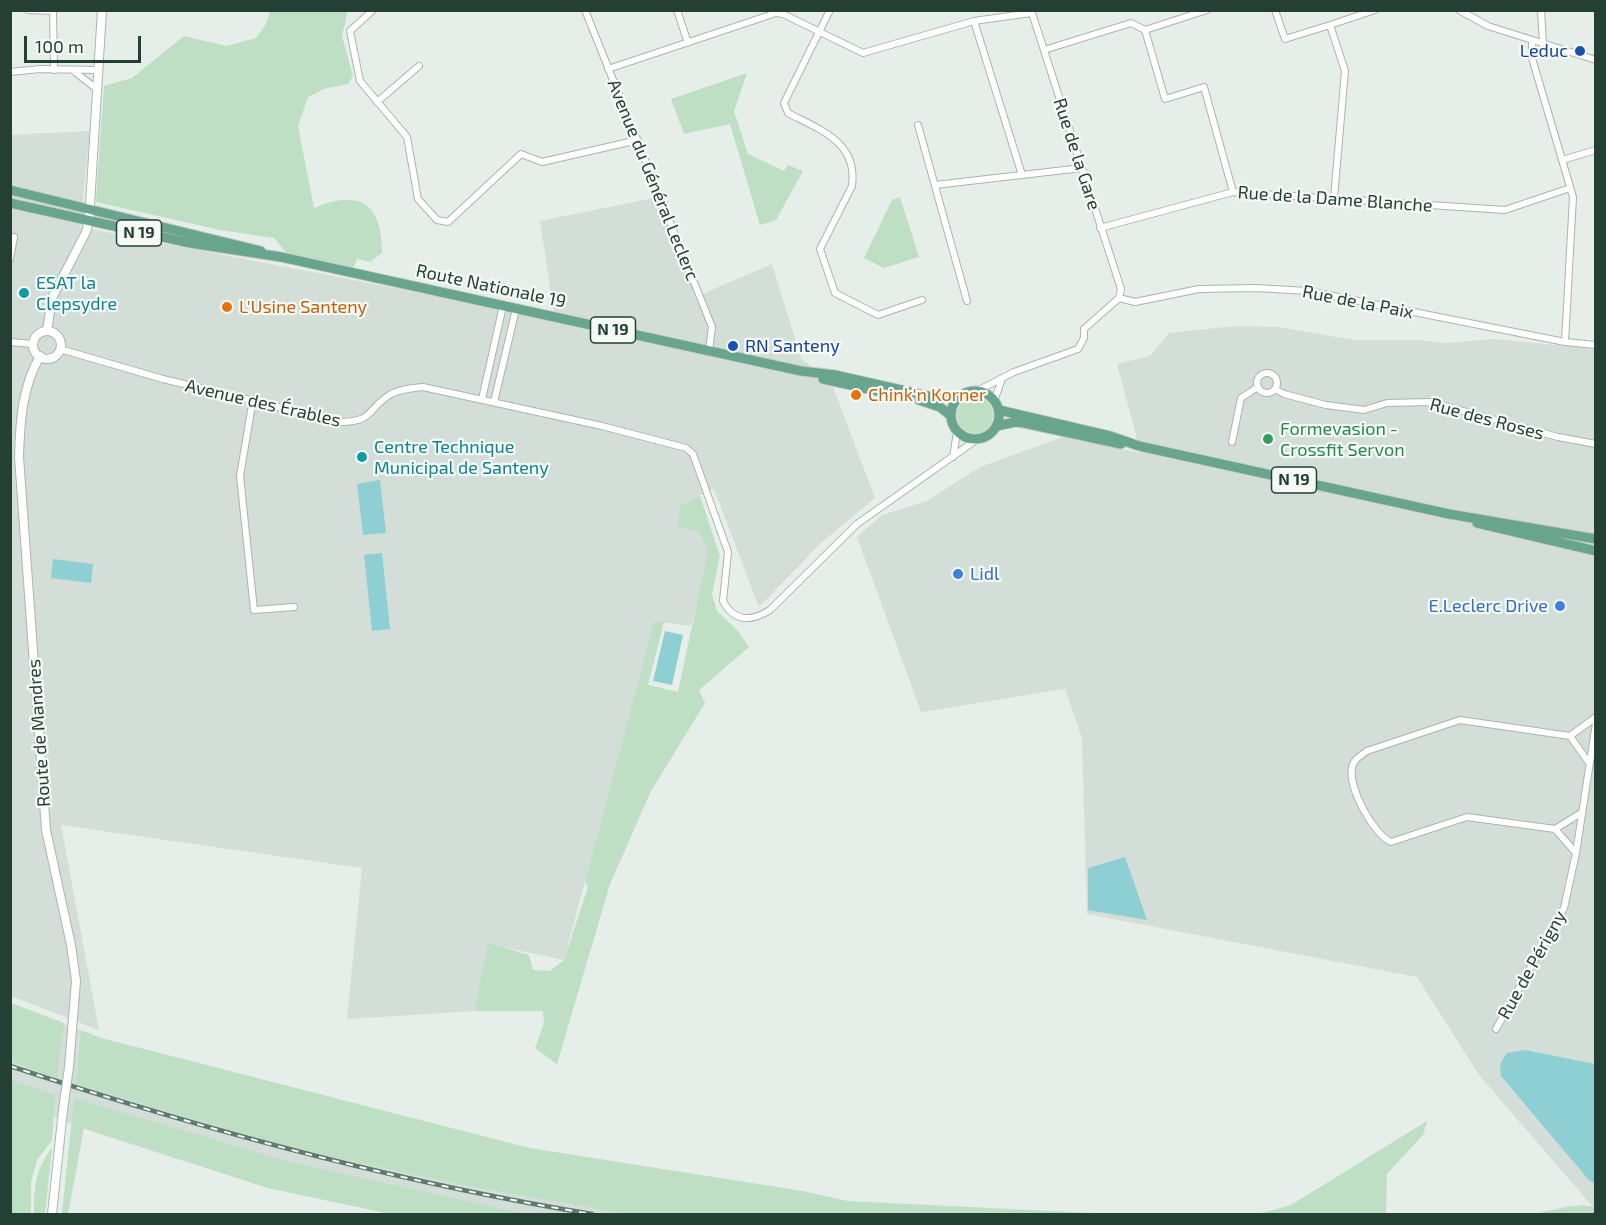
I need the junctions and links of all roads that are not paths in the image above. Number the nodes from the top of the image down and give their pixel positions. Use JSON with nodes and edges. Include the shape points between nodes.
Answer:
{"nodes":[{"id":1,"x":28,"y":10,"type":"edge"},
{"id":2,"x":102,"y":10,"type":"edge"},
{"id":3,"x":373,"y":10,"type":"edge"},
{"id":4,"x":585,"y":10,"type":"edge"},
{"id":5,"x":677,"y":10,"type":"edge"},
{"id":6,"x":830,"y":10,"type":"edge"},
{"id":7,"x":1207,"y":10,"type":"edge"},
{"id":8,"x":1275,"y":10,"type":"edge"},
{"id":9,"x":1375,"y":10,"type":"edge"},
{"id":10,"x":1459,"y":10,"type":"edge"},
{"id":11,"x":1541,"y":10,"type":"edge"},
{"id":12,"x":1031,"y":12,"type":"edge"},
{"id":13,"x":974,"y":21,"type":"junction"},
{"id":14,"x":1330,"y":25,"type":"junction"},
{"id":15,"x":1145,"y":30,"type":"junction"},
{"id":16,"x":819,"y":33,"type":"junction"},
{"id":17,"x":1532,"y":41,"type":"junction"},
{"id":18,"x":688,"y":43,"type":"junction"},
{"id":19,"x":1543,"y":44,"type":"junction"},
{"id":20,"x":1044,"y":50,"type":"junction"},
{"id":21,"x":1596,"y":60,"type":"edge"},
{"id":22,"x":419,"y":66,"type":"dead end"},
{"id":23,"x":608,"y":69,"type":"junction"},
{"id":24,"x":54,"y":70,"type":"junction"},
{"id":25,"x":99,"y":70,"type":"junction"},
{"id":26,"x":10,"y":72,"type":"edge"},
{"id":27,"x":74,"y":72,"type":"junction"},
{"id":28,"x":99,"y":90,"type":"junction"},
{"id":29,"x":377,"y":102,"type":"junction"},
{"id":30,"x":918,"y":125,"type":"dead end"},
{"id":31,"x":638,"y":140,"type":"junction"},
{"id":32,"x":1596,"y":150,"type":"edge"},
{"id":33,"x":1563,"y":160,"type":"junction"},
{"id":34,"x":1082,"y":168,"type":"junction"},
{"id":35,"x":1022,"y":175,"type":"junction"},
{"id":36,"x":935,"y":185,"type":"junction"},
{"id":37,"x":1570,"y":188,"type":"junction"},
{"id":38,"x":10,"y":190,"type":"edge"},
{"id":39,"x":1233,"y":192,"type":"junction"},
{"id":40,"x":1334,"y":198,"type":"junction"},
{"id":41,"x":10,"y":203,"type":"edge"},
{"id":42,"x":91,"y":208,"type":"junction"},
{"id":43,"x":89,"y":221,"type":"junction"},
{"id":44,"x":1101,"y":228,"type":"junction"},
{"id":45,"x":14,"y":237,"type":"dead end"},
{"id":46,"x":281,"y":257,"type":"junction"},
{"id":47,"x":10,"y":259,"type":"edge"},
{"id":48,"x":1119,"y":298,"type":"junction"},
{"id":49,"x":922,"y":300,"type":"dead end"},
{"id":50,"x":967,"y":301,"type":"dead end"},
{"id":51,"x":503,"y":306,"type":"junction"},
{"id":52,"x":516,"y":309,"type":"junction"},
{"id":53,"x":47,"y":331,"type":"junction"},
{"id":54,"x":10,"y":342,"type":"edge"},
{"id":55,"x":1565,"y":342,"type":"junction"},
{"id":56,"x":33,"y":344,"type":"junction"},
{"id":57,"x":1596,"y":345,"type":"edge"},
{"id":58,"x":60,"y":349,"type":"junction"},
{"id":59,"x":709,"y":351,"type":"junction"},
{"id":60,"x":40,"y":356,"type":"junction"},
{"id":61,"x":801,"y":371,"type":"junction"},
{"id":62,"x":1002,"y":378,"type":"junction"},
{"id":63,"x":1258,"y":387,"type":"junction"},
{"id":64,"x":1275,"y":389,"type":"junction"},
{"id":65,"x":977,"y":391,"type":"junction"},
{"id":66,"x":957,"y":398,"type":"junction"},
{"id":67,"x":253,"y":399,"type":"junction"},
{"id":68,"x":482,"y":399,"type":"junction"},
{"id":69,"x":994,"y":400,"type":"junction"},
{"id":70,"x":495,"y":402,"type":"junction"},
{"id":71,"x":999,"y":410,"type":"junction"},
{"id":72,"x":951,"y":416,"type":"junction"},
{"id":73,"x":998,"y":426,"type":"junction"},
{"id":74,"x":957,"y":432,"type":"junction"},
{"id":75,"x":975,"y":440,"type":"junction"},
{"id":76,"x":1232,"y":442,"type":"dead end"},
{"id":77,"x":1596,"y":444,"type":"edge"},
{"id":78,"x":1139,"y":446,"type":"junction"},
{"id":79,"x":953,"y":457,"type":"junction"},
{"id":80,"x":1449,"y":514,"type":"junction"},
{"id":81,"x":1596,"y":539,"type":"edge"},
{"id":82,"x":1596,"y":551,"type":"edge"},
{"id":83,"x":294,"y":607,"type":"dead end"},
{"id":84,"x":1596,"y":717,"type":"edge"},
{"id":85,"x":1596,"y":723,"type":"edge"},
{"id":86,"x":1570,"y":735,"type":"junction"},
{"id":87,"x":1589,"y":763,"type":"junction"},
{"id":88,"x":1581,"y":813,"type":"junction"},
{"id":89,"x":1555,"y":829,"type":"junction"},
{"id":90,"x":1576,"y":853,"type":"junction"},
{"id":91,"x":1496,"y":1029,"type":"dead end"},
{"id":92,"x":52,"y":1215,"type":"edge"}],
"edges":[{"from":1,"to":24,"type":"street","via":[[53,11]]},
{"from":2,"to":25,"type":"street"},
{"from":3,"to":29,"type":"street","via":[[350,31],[360,81]]},
{"from":4,"to":23,"type":"street","name":"Avenue du Général Leclerc"},
{"from":5,"to":18,"type":"street"},
{"from":6,"to":16,"type":"street"},
{"from":7,"to":15,"type":"street"},
{"from":8,"to":14,"type":"street","via":[[1285,39]]},
{"from":9,"to":14,"type":"street"},
{"from":10,"to":17,"type":"street","via":[[1488,26]]},
{"from":11,"to":19,"type":"street"},
{"from":12,"to":13,"type":"street"},
{"from":12,"to":20,"type":"street","name":"Rue de la Gare"},
{"from":13,"to":16,"type":"street","via":[[863,53]]},
{"from":13,"to":35,"type":"street"},
{"from":14,"to":40,"type":"street","via":[[1345,71]]},
{"from":15,"to":20,"type":"street","via":[[1131,22]]},
{"from":15,"to":39,"type":"street","via":[[1165,99],[1204,87]]},
{"from":16,"to":18,"type":"street","via":[[776,13]]},
{"from":16,"to":49,"type":"street","via":[[784,103],[788,113],[840,142],[853,175],[852,186],[820,249],[835,293],[878,315]]},
{"from":17,"to":19,"type":"street"},
{"from":17,"to":33,"type":"street","via":[[1532,58]]},
{"from":18,"to":23,"type":"street"},
{"from":19,"to":21,"type":"street"},
{"from":20,"to":34,"type":"street","name":"Rue de la Gare"},
{"from":22,"to":29,"type":"street"},
{"from":23,"to":31,"type":"street","name":"Avenue du Général Leclerc"},
{"from":24,"to":26,"type":"street"},
{"from":24,"to":27,"type":"street"},
{"from":25,"to":27,"type":"street"},
{"from":25,"to":28,"type":"street"},
{"from":27,"to":28,"type":"street"},
{"from":28,"to":42,"type":"street"},
{"from":29,"to":31,"type":"street","via":[[408,137],[418,199],[437,220],[448,222],[521,154],[542,162]]},
{"from":30,"to":36,"type":"street"},
{"from":31,"to":59,"type":"street","name":"Avenue du Général Leclerc","via":[[712,327]]},
{"from":32,"to":33,"type":"street"},
{"from":33,"to":37,"type":"street"},
{"from":34,"to":35,"type":"street"},
{"from":34,"to":44,"type":"street","name":"Rue de la Gare"},
{"from":35,"to":36,"type":"street"},
{"from":36,"to":50,"type":"street"},
{"from":37,"to":40,"type":"street","name":"Rue de la Dame Blanche","via":[[1505,210]]},
{"from":37,"to":55,"type":"street","via":[[1574,208]]},
{"from":38,"to":42,"type":"main road","name":"Route Nationale 19","number":"N 19"},
{"from":39,"to":40,"type":"street","name":"Rue de la Dame Blanche"},
{"from":39,"to":44,"type":"street","name":"Rue de la Dame Blanche"},
{"from":41,"to":43,"type":"main road","name":"Route Nationale 19","number":"N 19"},
{"from":42,"to":43,"type":"street"},
{"from":42,"to":46,"type":"main road","name":"Route Nationale 19","number":"N 19","via":[[239,243]]},
{"from":43,"to":46,"type":"main road","name":"Route Nationale 19","number":"N 19","via":[[190,243]]},
{"from":43,"to":53,"type":"street","via":[[52,298]]},
{"from":44,"to":48,"type":"street","name":"Rue de la Gare","via":[[1120,289]]},
{"from":45,"to":47,"type":"street"},
{"from":46,"to":51,"type":"main road","name":"Route Nationale 19","number":"N 19"},
{"from":48,"to":55,"type":"street","name":"Rue de la Paix","via":[[1135,302],[1199,289],[1308,291]]},
{"from":48,"to":62,"type":"street","via":[[1084,329],[1078,349]]},
{"from":51,"to":52,"type":"main road","name":"Route Nationale 19","number":"N 19"},
{"from":51,"to":68,"type":"street"},
{"from":52,"to":59,"type":"main road","name":"Route Nationale 19","number":"N 19"},
{"from":52,"to":70,"type":"street"},
{"from":53,"to":56,"type":"street","via":[[36,336]]},
{"from":53,"to":58,"type":"street","via":[[58,336]]},
{"from":54,"to":56,"type":"street"},
{"from":55,"to":57,"type":"street","name":"Rue de la Paix"},
{"from":56,"to":60,"type":"street"},
{"from":58,"to":60,"type":"street","via":[[52,358]]},
{"from":58,"to":67,"type":"street","name":"Avenue des Érables","via":[[163,380]]},
{"from":59,"to":61,"type":"main road","name":"Route Nationale 19","number":"N 19"},
{"from":60,"to":92,"type":"street","name":"Route de Mandres","bridge":true,"via":[[30,374],[23,403],[19,461],[46,830],[76,981],[75,1021]]},
{"from":61,"to":66,"type":"main road","name":"Route Nationale 19","number":"N 19"},
{"from":61,"to":72,"type":"main road","name":"Route Nationale 19","number":"N 19","via":[[927,401]]},
{"from":62,"to":65,"type":"street"},
{"from":62,"to":69,"type":"street"},
{"from":63,"to":64,"type":"street","via":[[1266,393]]},
{"from":63,"to":64,"type":"street","via":[[1258,377],[1267,372],[1275,377]]},
{"from":63,"to":76,"type":"street","via":[[1241,399]]},
{"from":64,"to":77,"type":"street","name":"Rue des Roses","via":[[1326,405],[1364,410],[1387,403],[1430,402]]},
{"from":65,"to":66,"type":"main road"},
{"from":65,"to":69,"type":"main road"},
{"from":66,"to":72,"type":"main road"},
{"from":67,"to":68,"type":"street","name":"Avenue des Érables","via":[[340,422],[356,422],[368,417],[390,395],[406,389],[423,387]]},
{"from":67,"to":83,"type":"street","via":[[240,476],[254,610]]},
{"from":68,"to":70,"type":"street","name":"Avenue des Érables"},
{"from":69,"to":71,"type":"main road"},
{"from":70,"to":79,"type":"street","name":"Avenue des Érables","via":[[686,448],[693,454],[729,552],[723,601],[734,616],[746,619],[756,619],[770,610],[857,524]]},
{"from":71,"to":73,"type":"main road"},
{"from":71,"to":78,"type":"main road","number":"N 19"},
{"from":72,"to":74,"type":"main road"},
{"from":73,"to":75,"type":"main road","via":[[986,438]]},
{"from":73,"to":78,"type":"main road","number":"N 19","via":[[1024,423]]},
{"from":74,"to":75,"type":"main road"},
{"from":74,"to":79,"type":"street"},
{"from":75,"to":79,"type":"street","name":"Avenue des Érables"},
{"from":78,"to":80,"type":"main road","number":"N 19"},
{"from":80,"to":81,"type":"main road","number":"N 19"},
{"from":80,"to":82,"type":"main road","number":"N 19","via":[[1494,529]]},
{"from":84,"to":86,"type":"street"},
{"from":85,"to":87,"type":"street","name":"Rue de Périgny"},
{"from":86,"to":87,"type":"street"},
{"from":86,"to":89,"type":"street","via":[[1460,720],[1367,751],[1352,768],[1356,792],[1374,828],[1381,838],[1391,842],[1467,817]]},
{"from":87,"to":88,"type":"street","name":"Rue de Périgny"},
{"from":88,"to":89,"type":"street"},
{"from":88,"to":90,"type":"street","name":"Rue de Périgny"},
{"from":89,"to":90,"type":"street"},
{"from":90,"to":91,"type":"street","name":"Rue de Périgny","via":[[1564,908]]}]}
